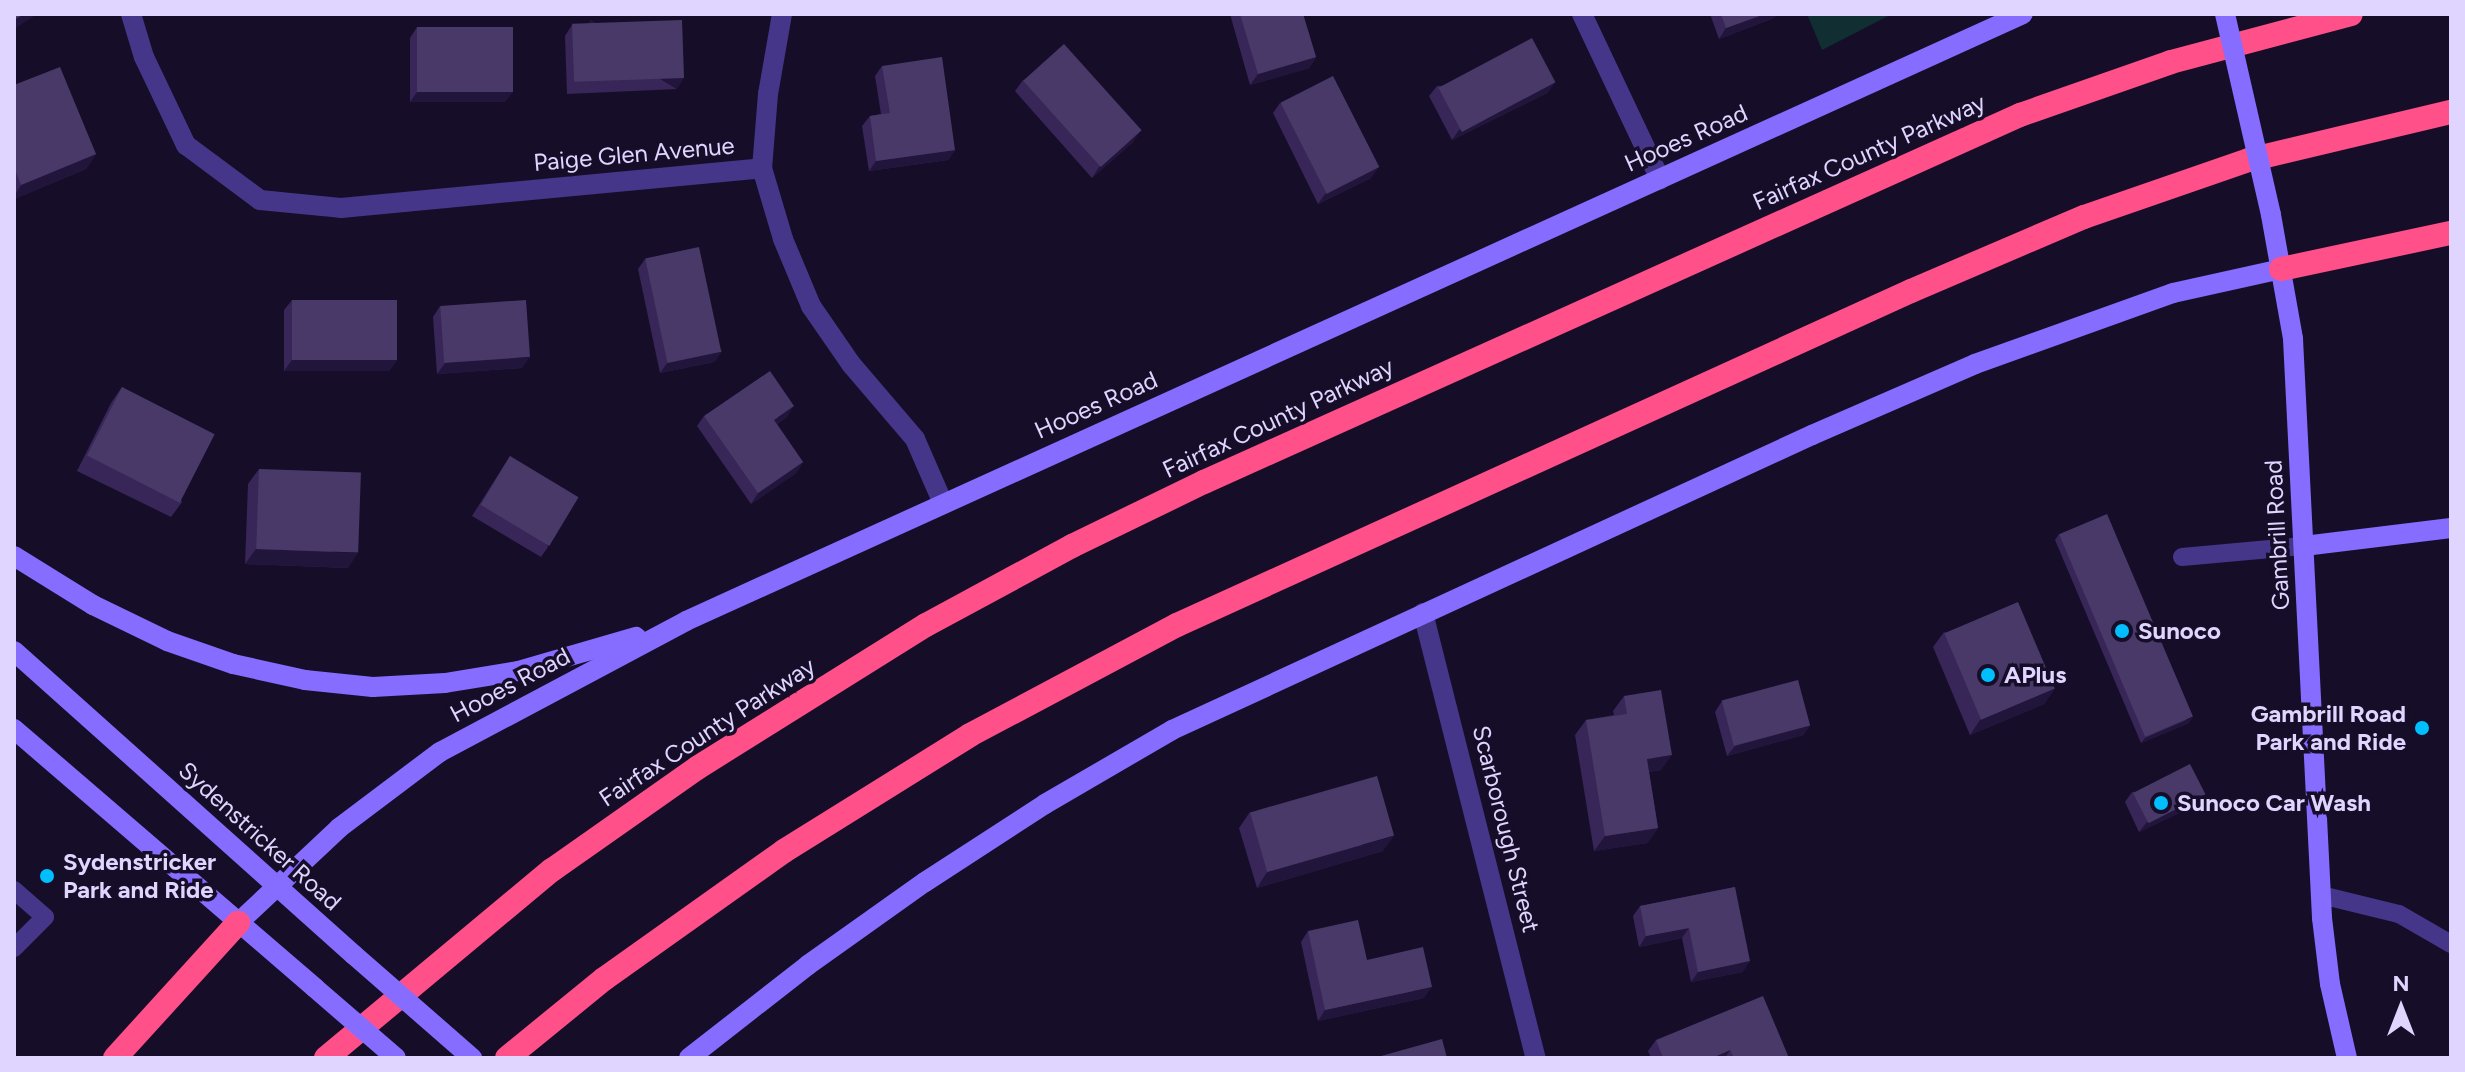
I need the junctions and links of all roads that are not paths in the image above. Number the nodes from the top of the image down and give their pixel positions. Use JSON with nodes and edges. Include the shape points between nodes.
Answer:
{"nodes":[{"id":1,"x":131,"y":14,"type":"edge"},
{"id":2,"x":782,"y":14,"type":"edge"},
{"id":3,"x":1582,"y":14,"type":"edge"},
{"id":4,"x":2023,"y":14,"type":"edge"},
{"id":5,"x":2225,"y":14,"type":"edge"},
{"id":6,"x":2351,"y":14,"type":"edge"},
{"id":7,"x":2451,"y":112,"type":"edge"},
{"id":8,"x":762,"y":168,"type":"junction"},
{"id":9,"x":1660,"y":179,"type":"junction"},
{"id":10,"x":2451,"y":233,"type":"edge"},
{"id":11,"x":2281,"y":269,"type":"junction"},
{"id":12,"x":943,"y":503,"type":"junction"},
{"id":13,"x":2451,"y":528,"type":"edge"},
{"id":14,"x":2304,"y":546,"type":"junction"},
{"id":15,"x":14,"y":556,"type":"edge"},
{"id":16,"x":2182,"y":557,"type":"dead end"},
{"id":17,"x":1423,"y":613,"type":"junction"},
{"id":18,"x":686,"y":621,"type":"junction"},
{"id":19,"x":14,"y":651,"type":"edge"},
{"id":20,"x":14,"y":729,"type":"edge"},
{"id":21,"x":277,"y":884,"type":"junction"},
{"id":22,"x":14,"y":890,"type":"edge"},
{"id":23,"x":2321,"y":895,"type":"junction"},
{"id":24,"x":238,"y":923,"type":"junction"},
{"id":25,"x":2451,"y":944,"type":"edge"},
{"id":26,"x":14,"y":948,"type":"edge"},
{"id":27,"x":115,"y":1058,"type":"edge"},
{"id":28,"x":326,"y":1058,"type":"edge"},
{"id":29,"x":396,"y":1058,"type":"edge"},
{"id":30,"x":472,"y":1058,"type":"edge"},
{"id":31,"x":507,"y":1058,"type":"edge"},
{"id":32,"x":689,"y":1058,"type":"edge"},
{"id":33,"x":1536,"y":1058,"type":"edge"},
{"id":34,"x":2347,"y":1058,"type":"edge"}],
"edges":[{"from":1,"to":8,"type":"street","name":"Paige Glen Avenue","via":[[144,57],[186,145],[260,200],[341,208]]},
{"from":2,"to":8,"type":"street"},
{"from":3,"to":9,"type":"street"},
{"from":4,"to":9,"type":"main road","name":"Hooes Road"},
{"from":5,"to":11,"type":"main road","name":"Gambrill Road","bridge":true},
{"from":6,"to":28,"type":"highway","name":"Fairfax County Parkway","via":[[2171,62],[2020,115],[1072,546],[926,625],[697,768],[552,870]]},
{"from":7,"to":31,"type":"highway","via":[[2249,160],[2084,217],[1177,625],[970,735],[784,851],[628,961]]},
{"from":8,"to":12,"type":"street","via":[[811,306],[851,364],[915,439]]},
{"from":9,"to":12,"type":"main road","name":"Hooes Road"},
{"from":10,"to":11,"type":"highway"},
{"from":11,"to":14,"type":"main road","name":"Gambrill Road","via":[[2293,339]]},
{"from":11,"to":17,"type":"main road","via":[[2161,296],[1975,364]]},
{"from":12,"to":18,"type":"main road","name":"Hooes Road"},
{"from":13,"to":14,"type":"main road"},
{"from":14,"to":16,"type":"lane"},
{"from":14,"to":23,"type":"main road","name":"Gambrill Road"},
{"from":15,"to":18,"type":"main road","via":[[93,605],[167,641],[233,664],[340,684],[432,684],[518,671]]},
{"from":17,"to":32,"type":"main road","via":[[1172,730],[1083,781],[866,923]]},
{"from":17,"to":33,"type":"street","name":"Scarborough Street"},
{"from":18,"to":21,"type":"main road","name":"Hooes Road","via":[[440,752],[373,800]]},
{"from":19,"to":21,"type":"main road","name":"Sydenstricker Road"},
{"from":20,"to":24,"type":"main road"},
{"from":21,"to":24,"type":"main road","name":"Hooes Road"},
{"from":21,"to":30,"type":"main road","name":"Sydenstricker Road","bridge":true},
{"from":22,"to":26,"type":"lane","via":[[45,917]]},
{"from":23,"to":25,"type":"lane","via":[[2399,914]]},
{"from":23,"to":34,"type":"main road","name":"Gambrill Road","via":[[2330,984]]},
{"from":24,"to":27,"type":"highway"},
{"from":24,"to":29,"type":"main road","bridge":true}]}
